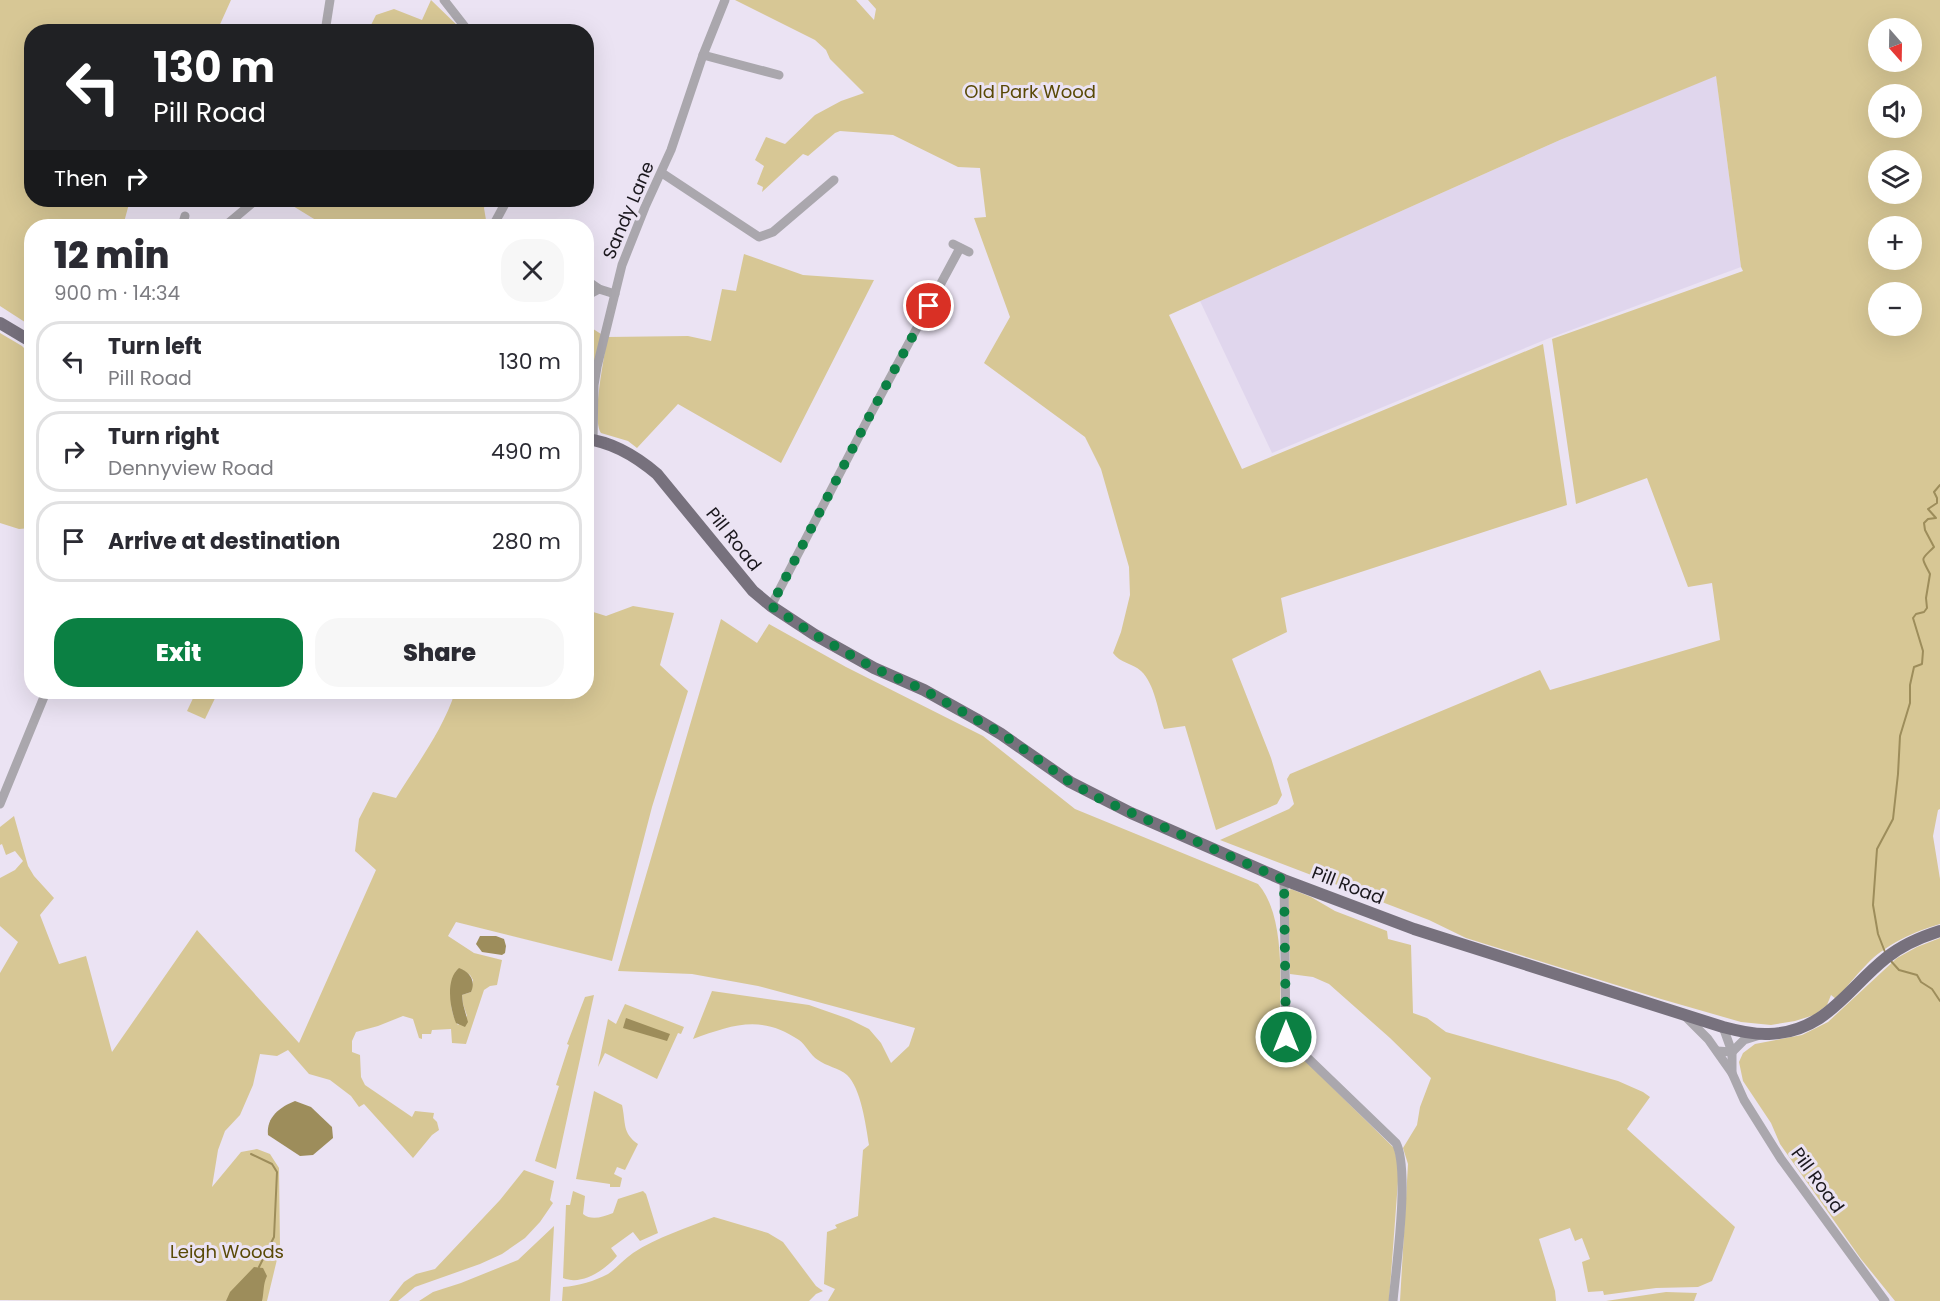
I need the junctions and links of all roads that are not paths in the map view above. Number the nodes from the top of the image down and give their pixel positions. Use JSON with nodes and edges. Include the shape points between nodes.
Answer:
{"nodes":[{"id":1,"x":330,"y":0,"type":"edge"},
{"id":2,"x":444,"y":0,"type":"edge"},
{"id":3,"x":725,"y":0,"type":"edge"},
{"id":4,"x":326,"y":24,"type":"edge"},
{"id":5,"x":463,"y":24,"type":"edge"},
{"id":6,"x":703,"y":55,"type":"junction"},
{"id":7,"x":779,"y":75,"type":"dead end"},
{"id":8,"x":662,"y":173,"type":"junction"},
{"id":9,"x":834,"y":180,"type":"dead end"},
{"id":10,"x":248,"y":207,"type":"edge"},
{"id":11,"x":185,"y":216,"type":"dead end"},
{"id":12,"x":184,"y":219,"type":"edge"},
{"id":13,"x":233,"y":219,"type":"edge"},
{"id":14,"x":961,"y":248,"type":"dead end"},
{"id":15,"x":594,"y":286,"type":"edge"},
{"id":16,"x":599,"y":289,"type":"junction"},
{"id":17,"x":594,"y":292,"type":"edge"},
{"id":18,"x":615,"y":294,"type":"junction"},
{"id":19,"x":0,"y":323,"type":"edge"},
{"id":20,"x":24,"y":337,"type":"edge"},
{"id":21,"x":594,"y":385,"type":"edge"},
{"id":22,"x":594,"y":441,"type":"edge"},
{"id":23,"x":771,"y":606,"type":"junction"},
{"id":24,"x":43,"y":699,"type":"edge"},
{"id":25,"x":0,"y":804,"type":"edge"},
{"id":26,"x":1284,"y":880,"type":"junction"},
{"id":27,"x":1940,"y":931,"type":"edge"},
{"id":28,"x":1684,"y":1015,"type":"junction"},
{"id":29,"x":1719,"y":1025,"type":"junction"},
{"id":30,"x":1762,"y":1034,"type":"junction"},
{"id":31,"x":1708,"y":1039,"type":"junction"},
{"id":32,"x":1717,"y":1051,"type":"junction"},
{"id":33,"x":1731,"y":1052,"type":"junction"},
{"id":34,"x":1732,"y":1073,"type":"junction"},
{"id":35,"x":1393,"y":1301,"type":"edge"},
{"id":36,"x":1885,"y":1301,"type":"edge"}],
"edges":[{"from":1,"to":4,"type":"street"},
{"from":2,"to":5,"type":"street"},
{"from":3,"to":6,"type":"street","name":"Sandy Lane"},
{"from":6,"to":7,"type":"street"},
{"from":6,"to":8,"type":"street","name":"Sandy Lane"},
{"from":8,"to":9,"type":"street","via":[[759,237],[773,232]]},
{"from":8,"to":18,"type":"street","name":"Sandy Lane","via":[[622,265]]},
{"from":10,"to":13,"type":"street"},
{"from":11,"to":12,"type":"street"},
{"from":14,"to":23,"type":"street"},
{"from":15,"to":16,"type":"street"},
{"from":16,"to":17,"type":"street"},
{"from":16,"to":18,"type":"street"},
{"from":18,"to":21,"type":"street","name":"Sandy Lane"},
{"from":19,"to":20,"type":"main road"},
{"from":22,"to":23,"type":"main road","name":"Pill Road","via":[[630,454],[657,474],[753,591]]},
{"from":23,"to":26,"type":"main road","name":"Pill Road","via":[[867,664],[924,690],[1002,734],[1102,800]]},
{"from":24,"to":25,"type":"street"},
{"from":26,"to":28,"type":"main road","name":"Pill Road","via":[[1455,944]]},
{"from":26,"to":35,"type":"street","via":[[1286,1037],[1400,1151],[1402,1191]]},
{"from":27,"to":30,"type":"main road","via":[[1893,953],[1827,1015],[1787,1032]]},
{"from":28,"to":29,"type":"main road"},
{"from":28,"to":31,"type":"street","name":"Pill Road"},
{"from":29,"to":30,"type":"main road"},
{"from":29,"to":31,"type":"street"},
{"from":29,"to":33,"type":"street","name":"Pill Road"},
{"from":30,"to":33,"type":"street","via":[[1744,1040]]},
{"from":31,"to":32,"type":"street","name":"Pill Road"},
{"from":32,"to":33,"type":"street"},
{"from":32,"to":34,"type":"street","name":"Pill Road"},
{"from":33,"to":34,"type":"street","name":"Pill Road"},
{"from":34,"to":36,"type":"street","name":"Pill Road","via":[[1774,1149]]}]}
